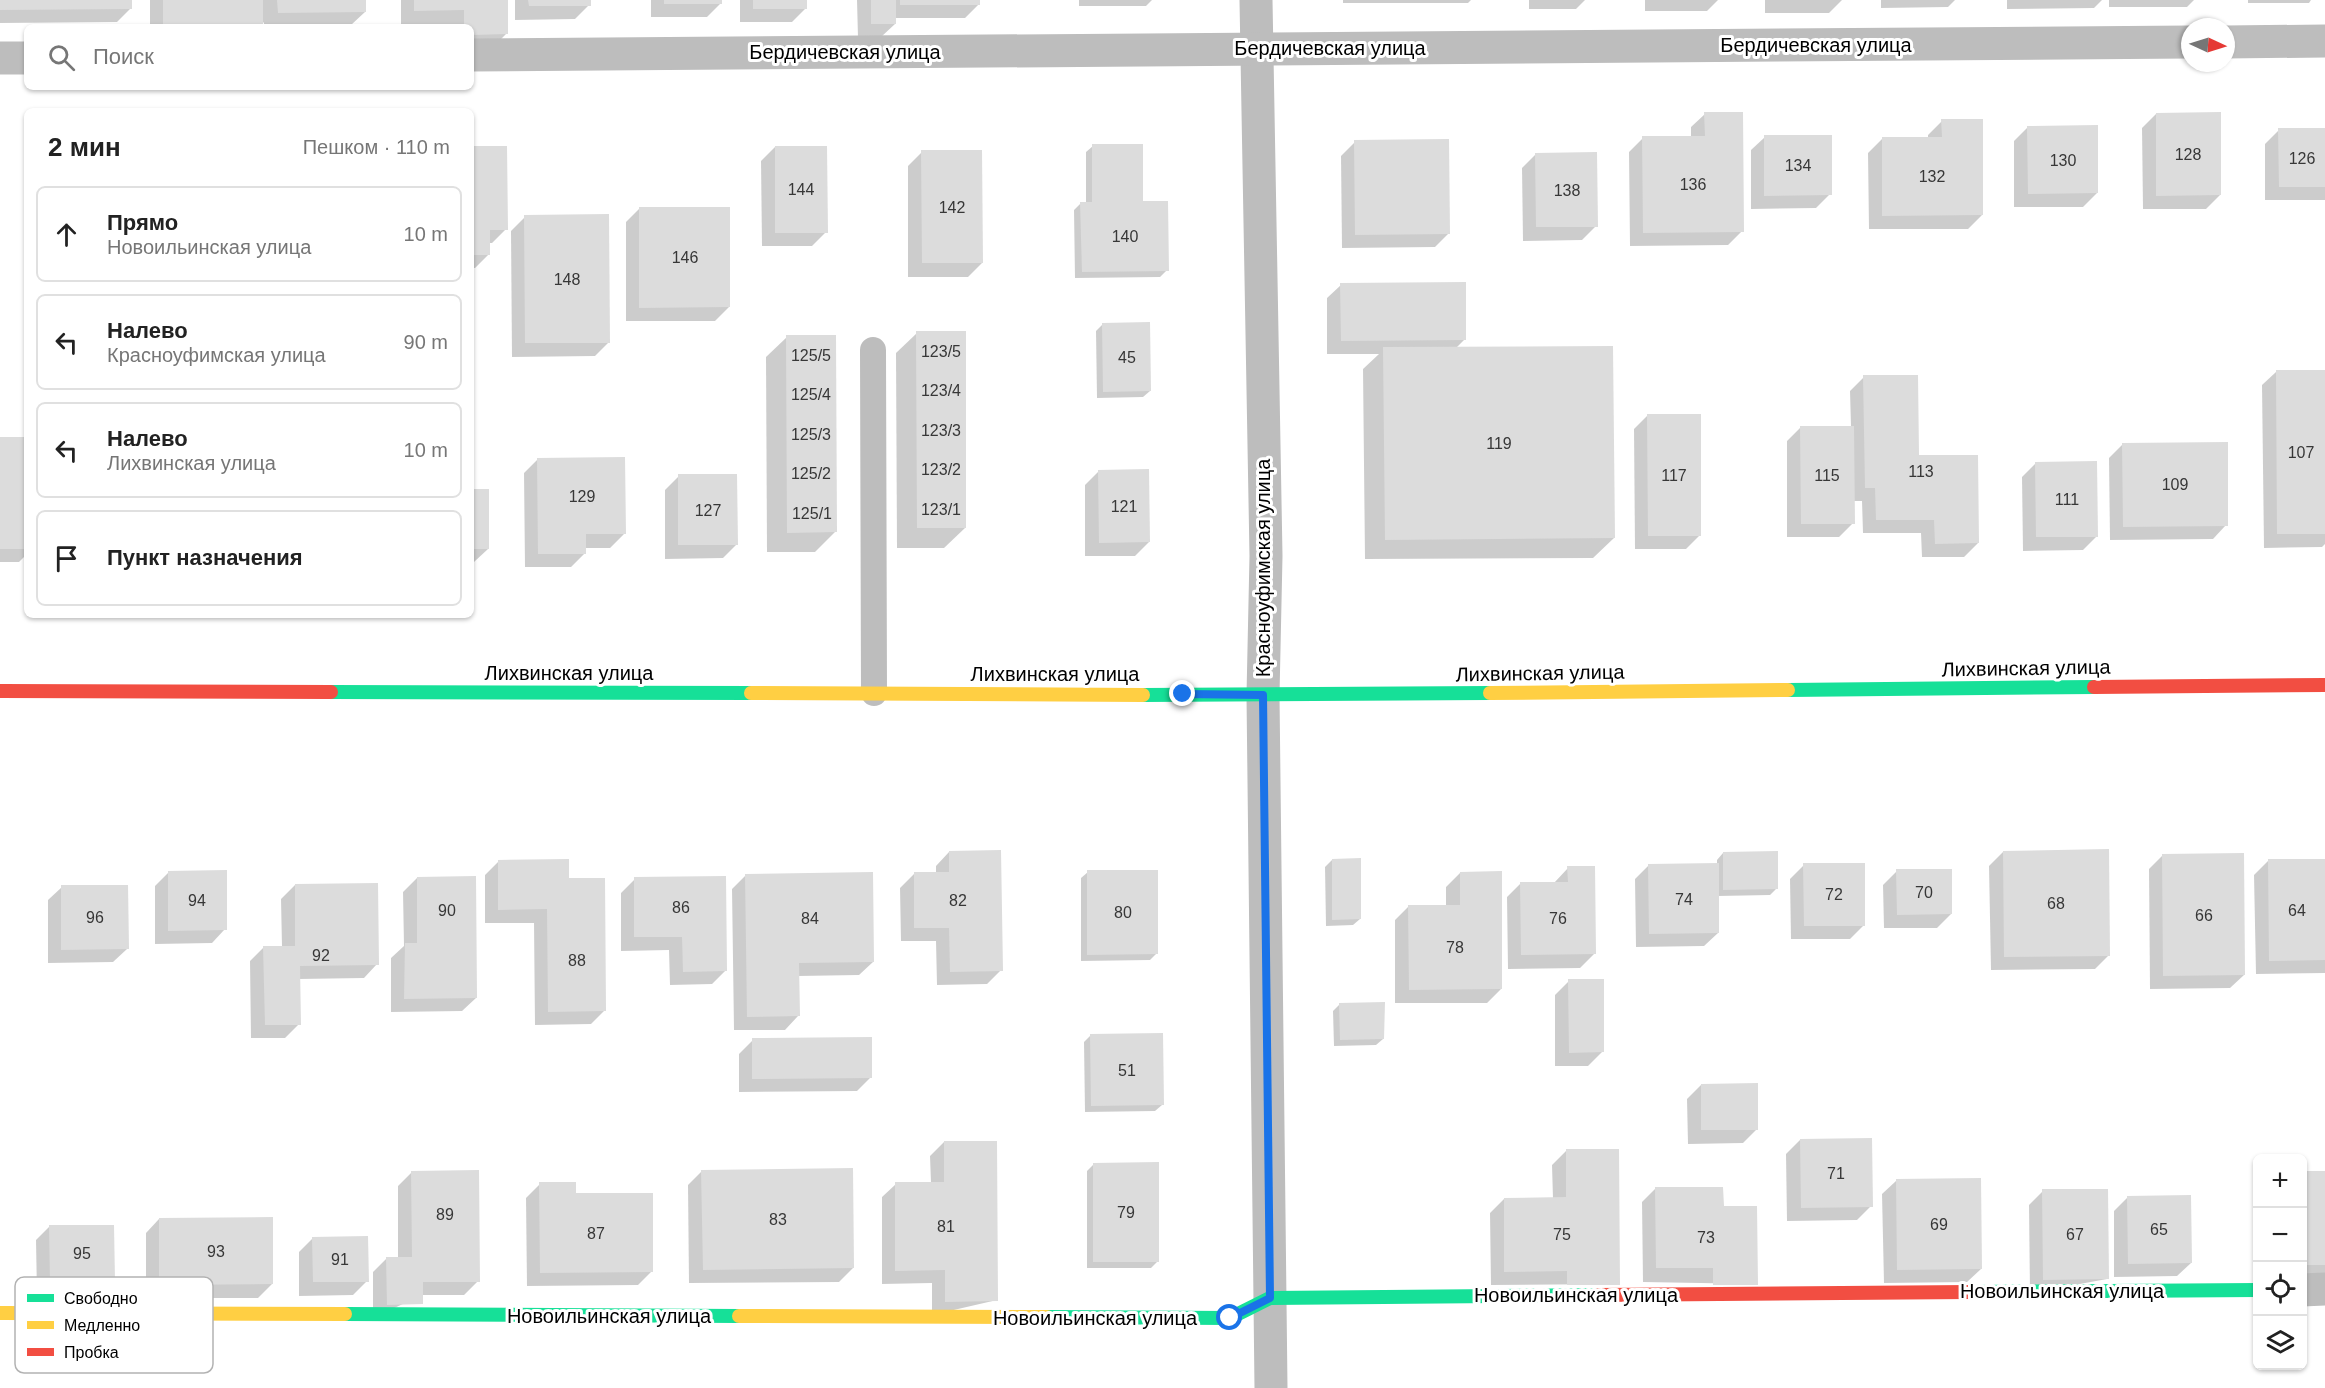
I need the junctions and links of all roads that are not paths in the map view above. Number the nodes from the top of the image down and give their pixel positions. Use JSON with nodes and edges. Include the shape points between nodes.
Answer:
{"nodes":[{"id":1,"x":1256,"y":0,"type":"edge"},
{"id":2,"x":2325,"y":41,"type":"edge"},
{"id":3,"x":2181,"y":42,"type":"edge"},
{"id":4,"x":2235,"y":42,"type":"edge"},
{"id":5,"x":1256,"y":49,"type":"junction"},
{"id":6,"x":474,"y":55,"type":"edge"},
{"id":7,"x":0,"y":58,"type":"edge"},
{"id":8,"x":24,"y":58,"type":"edge"},
{"id":9,"x":873,"y":350,"type":"dead end"},
{"id":10,"x":2325,"y":685,"type":"edge"},
{"id":11,"x":0,"y":692,"type":"edge"},
{"id":12,"x":874,"y":693,"type":"junction"},
{"id":13,"x":1263,"y":695,"type":"junction"},
{"id":14,"x":2325,"y":1289,"type":"edge"},
{"id":15,"x":2253,"y":1290,"type":"edge"},
{"id":16,"x":2307,"y":1290,"type":"edge"},
{"id":17,"x":1270,"y":1298,"type":"junction"},
{"id":18,"x":0,"y":1313,"type":"edge"},
{"id":19,"x":15,"y":1313,"type":"edge"},
{"id":20,"x":213,"y":1314,"type":"edge"},
{"id":21,"x":1271,"y":1388,"type":"edge"}],
"edges":[{"from":1,"to":5,"type":"street","name":"Красноуфимская улица"},
{"from":2,"to":4,"type":"street"},
{"from":3,"to":5,"type":"street","name":"Бердичевская улица"},
{"from":5,"to":6,"type":"street","name":"Бердичевская улица"},
{"from":5,"to":13,"type":"street","name":"Красноуфимская улица","via":[[1266,556]]},
{"from":7,"to":8,"type":"street"},
{"from":9,"to":12,"type":"lane"},
{"from":10,"to":13,"type":"main road","name":"Лихвинская улица"},
{"from":11,"to":12,"type":"main road","name":"Лихвинская улица"},
{"from":12,"to":13,"type":"main road","name":"Лихвинская улица"},
{"from":13,"to":17,"type":"street","name":"Красноуфимская улица"},
{"from":14,"to":16,"type":"street"},
{"from":15,"to":17,"type":"main road","name":"Новоильинская улица"},
{"from":17,"to":20,"type":"main road","name":"Новоильинская улица","via":[[1230,1318]]},
{"from":17,"to":21,"type":"street","name":"Красноуфимская улица"},
{"from":18,"to":19,"type":"main road","name":"Новоильинская улица"}]}
